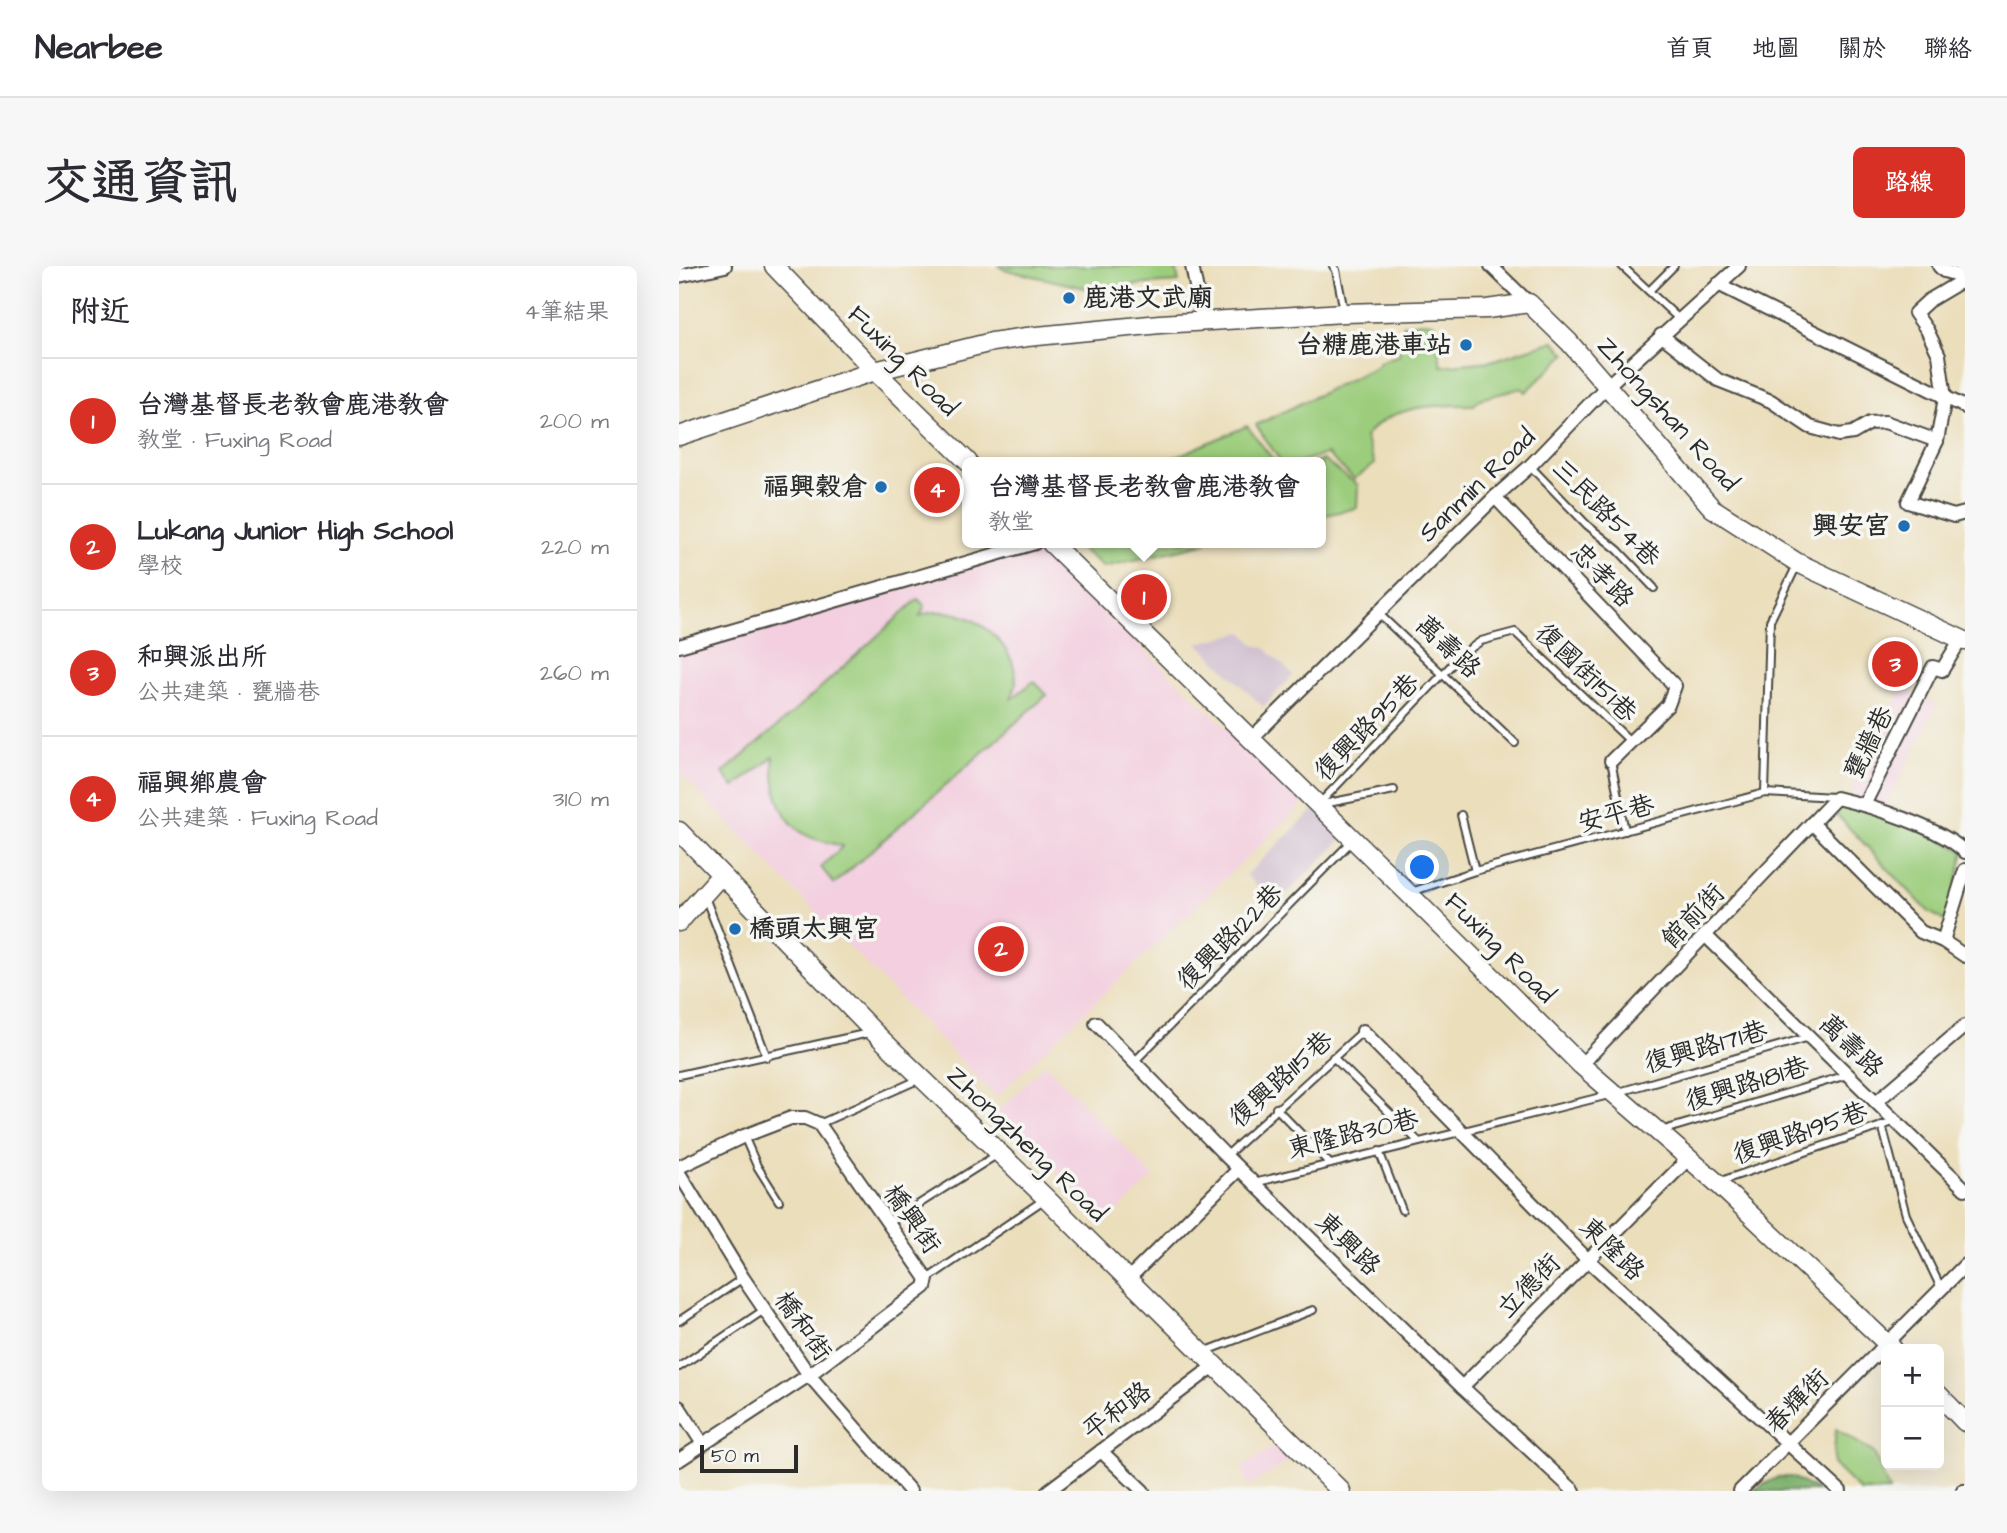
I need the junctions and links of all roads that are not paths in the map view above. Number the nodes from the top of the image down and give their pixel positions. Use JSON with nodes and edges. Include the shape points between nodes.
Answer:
{"nodes":[{"id":1,"x":725,"y":266,"type":"edge"},
{"id":2,"x":774,"y":266,"type":"edge"},
{"id":3,"x":1192,"y":266,"type":"edge"},
{"id":4,"x":1333,"y":266,"type":"edge"},
{"id":5,"x":1491,"y":266,"type":"edge"},
{"id":6,"x":1622,"y":266,"type":"edge"},
{"id":7,"x":1674,"y":266,"type":"edge"},
{"id":8,"x":1739,"y":266,"type":"edge"},
{"id":9,"x":1939,"y":266,"type":"edge"},
{"id":10,"x":679,"y":276,"type":"edge"},
{"id":11,"x":1965,"y":278,"type":"edge"},
{"id":12,"x":1718,"y":284,"type":"junction"},
{"id":13,"x":1649,"y":291,"type":"junction"},
{"id":14,"x":1529,"y":303,"type":"junction"},
{"id":15,"x":1344,"y":313,"type":"junction"},
{"id":16,"x":1679,"y":318,"type":"junction"},
{"id":17,"x":1203,"y":322,"type":"junction"},
{"id":18,"x":1661,"y":335,"type":"junction"},
{"id":19,"x":875,"y":371,"type":"junction"},
{"id":20,"x":1608,"y":386,"type":"junction"},
{"id":21,"x":1945,"y":398,"type":"junction"},
{"id":22,"x":1965,"y":407,"type":"edge"},
{"id":23,"x":679,"y":436,"type":"edge"},
{"id":24,"x":1937,"y":441,"type":"junction"},
{"id":25,"x":963,"y":457,"type":"edge"},
{"id":26,"x":1530,"y":466,"type":"junction"},
{"id":27,"x":1495,"y":497,"type":"junction"},
{"id":28,"x":1965,"y":513,"type":"edge"},
{"id":29,"x":1018,"y":548,"type":"edge"},
{"id":30,"x":1056,"y":548,"type":"edge"},
{"id":31,"x":1798,"y":563,"type":"junction"},
{"id":32,"x":1654,"y":588,"type":"dead end"},
{"id":33,"x":1378,"y":613,"type":"junction"},
{"id":34,"x":1963,"y":640,"type":"edge"},
{"id":35,"x":679,"y":646,"type":"edge"},
{"id":36,"x":1445,"y":675,"type":"junction"},
{"id":37,"x":1250,"y":740,"type":"junction"},
{"id":38,"x":1515,"y":743,"type":"dead end"},
{"id":39,"x":1632,"y":743,"type":"junction"},
{"id":40,"x":1611,"y":761,"type":"joint"},
{"id":41,"x":1394,"y":790,"type":"dead end"},
{"id":42,"x":1765,"y":793,"type":"junction"},
{"id":43,"x":1836,"y":797,"type":"junction"},
{"id":44,"x":1864,"y":805,"type":"junction"},
{"id":45,"x":1318,"y":806,"type":"junction"},
{"id":46,"x":1461,"y":815,"type":"dead end"},
{"id":47,"x":1812,"y":823,"type":"junction"},
{"id":48,"x":679,"y":831,"type":"edge"},
{"id":49,"x":1625,"y":831,"type":"junction"},
{"id":50,"x":1354,"y":840,"type":"junction"},
{"id":51,"x":1965,"y":852,"type":"edge"},
{"id":52,"x":1965,"y":870,"type":"edge"},
{"id":53,"x":1475,"y":871,"type":"junction"},
{"id":54,"x":722,"y":875,"type":"junction"},
{"id":55,"x":1408,"y":893,"type":"junction"},
{"id":56,"x":705,"y":895,"type":"junction"},
{"id":57,"x":679,"y":922,"type":"edge"},
{"id":58,"x":1706,"y":936,"type":"junction"},
{"id":59,"x":1943,"y":941,"type":"junction"},
{"id":60,"x":1965,"y":956,"type":"edge"},
{"id":61,"x":1096,"y":1024,"type":"dead end"},
{"id":62,"x":1965,"y":1026,"type":"edge"},
{"id":63,"x":1363,"y":1031,"type":"joint"},
{"id":64,"x":874,"y":1032,"type":"junction"},
{"id":65,"x":1809,"y":1037,"type":"junction"},
{"id":66,"x":767,"y":1057,"type":"junction"},
{"id":67,"x":1333,"y":1057,"type":"junction"},
{"id":68,"x":1135,"y":1062,"type":"junction"},
{"id":69,"x":1581,"y":1065,"type":"junction"},
{"id":70,"x":1847,"y":1074,"type":"junction"},
{"id":71,"x":679,"y":1075,"type":"edge"},
{"id":72,"x":922,"y":1078,"type":"junction"},
{"id":73,"x":1615,"y":1094,"type":"junction"},
{"id":74,"x":1876,"y":1102,"type":"junction"},
{"id":75,"x":1276,"y":1108,"type":"junction"},
{"id":76,"x":1896,"y":1121,"type":"junction"},
{"id":77,"x":819,"y":1124,"type":"junction"},
{"id":78,"x":1882,"y":1125,"type":"junction"},
{"id":79,"x":1463,"y":1130,"type":"junction"},
{"id":80,"x":1659,"y":1131,"type":"junction"},
{"id":81,"x":744,"y":1136,"type":"junction"},
{"id":82,"x":1418,"y":1141,"type":"junction"},
{"id":83,"x":1379,"y":1151,"type":"junction"},
{"id":84,"x":1000,"y":1153,"type":"junction"},
{"id":85,"x":1226,"y":1156,"type":"junction"},
{"id":86,"x":1689,"y":1158,"type":"junction"},
{"id":87,"x":1330,"y":1164,"type":"junction"},
{"id":88,"x":679,"y":1167,"type":"edge"},
{"id":89,"x":1239,"y":1169,"type":"junction"},
{"id":90,"x":679,"y":1173,"type":"edge"},
{"id":91,"x":1716,"y":1182,"type":"junction"},
{"id":92,"x":1254,"y":1183,"type":"junction"},
{"id":93,"x":1965,"y":1189,"type":"edge"},
{"id":94,"x":1046,"y":1198,"type":"junction"},
{"id":95,"x":779,"y":1200,"type":"dead end"},
{"id":96,"x":1402,"y":1210,"type":"dead end"},
{"id":97,"x":888,"y":1224,"type":"junction"},
{"id":98,"x":1587,"y":1259,"type":"junction"},
{"id":99,"x":1965,"y":1265,"type":"edge"},
{"id":100,"x":743,"y":1278,"type":"junction"},
{"id":101,"x":926,"y":1279,"type":"junction"},
{"id":102,"x":1127,"y":1280,"type":"junction"},
{"id":103,"x":1941,"y":1288,"type":"junction"},
{"id":104,"x":764,"y":1310,"type":"junction"},
{"id":105,"x":1313,"y":1310,"type":"dead end"},
{"id":106,"x":679,"y":1321,"type":"edge"},
{"id":107,"x":1887,"y":1344,"type":"edge"},
{"id":108,"x":1893,"y":1344,"type":"edge"},
{"id":109,"x":1881,"y":1355,"type":"edge"},
{"id":110,"x":1208,"y":1360,"type":"junction"},
{"id":111,"x":679,"y":1367,"type":"edge"},
{"id":112,"x":809,"y":1375,"type":"junction"},
{"id":113,"x":1462,"y":1387,"type":"junction"},
{"id":114,"x":1944,"y":1400,"type":"edge"},
{"id":115,"x":679,"y":1407,"type":"edge"},
{"id":116,"x":1965,"y":1422,"type":"edge"},
{"id":117,"x":1788,"y":1442,"type":"junction"},
{"id":118,"x":703,"y":1444,"type":"junction"},
{"id":119,"x":1101,"y":1451,"type":"junction"},
{"id":120,"x":679,"y":1460,"type":"edge"},
{"id":121,"x":910,"y":1491,"type":"edge"},
{"id":122,"x":1048,"y":1491,"type":"edge"},
{"id":123,"x":1143,"y":1491,"type":"edge"},
{"id":124,"x":1341,"y":1491,"type":"edge"},
{"id":125,"x":1574,"y":1491,"type":"edge"},
{"id":126,"x":1739,"y":1491,"type":"edge"},
{"id":127,"x":1840,"y":1491,"type":"edge"}],
"edges":[{"from":1,"to":10,"type":"street"},
{"from":2,"to":19,"type":"street","name":"Fuxing Road"},
{"from":3,"to":17,"type":"street"},
{"from":4,"to":15,"type":"lane"},
{"from":5,"to":14,"type":"street"},
{"from":6,"to":13,"type":"lane"},
{"from":7,"to":13,"type":"lane"},
{"from":8,"to":12,"type":"street","name":"Sanmin Road"},
{"from":9,"to":11,"type":"street"},
{"from":11,"to":21,"type":"street","via":[[1915,313],[1939,355]]},
{"from":12,"to":16,"type":"street","name":"Sanmin Road"},
{"from":12,"to":21,"type":"street"},
{"from":13,"to":16,"type":"lane"},
{"from":14,"to":15,"type":"street","via":[[1487,309]]},
{"from":14,"to":20,"type":"street","name":"Zhongshan Road"},
{"from":15,"to":17,"type":"street"},
{"from":16,"to":18,"type":"street","name":"Sanmin Road"},
{"from":17,"to":19,"type":"street","via":[[992,342]]},
{"from":18,"to":20,"type":"street","name":"Sanmin Road"},
{"from":18,"to":24,"type":"street","via":[[1718,380],[1771,401],[1811,427],[1839,435],[1885,422]]},
{"from":19,"to":23,"type":"street"},
{"from":19,"to":25,"type":"street","name":"Fuxing Road"},
{"from":20,"to":26,"type":"street","name":"Sanmin Road"},
{"from":20,"to":31,"type":"street","name":"Zhongshan Road","via":[[1712,509]]},
{"from":21,"to":22,"type":"street"},
{"from":21,"to":24,"type":"street"},
{"from":24,"to":28,"type":"street","via":[[1908,502],[1954,516]]},
{"from":26,"to":27,"type":"street","name":"Sanmin Road"},
{"from":26,"to":32,"type":"lane","name":"三民路54巷"},
{"from":27,"to":33,"type":"street","name":"Sanmin Road"},
{"from":27,"to":39,"type":"street","name":"忠孝路","via":[[1675,685],[1668,705]]},
{"from":29,"to":35,"type":"street"},
{"from":30,"to":37,"type":"street","name":"Fuxing Road"},
{"from":31,"to":34,"type":"street","name":"Zhongshan Road"},
{"from":31,"to":42,"type":"lane","via":[[1770,621]]},
{"from":33,"to":36,"type":"lane","name":"萬壽路"},
{"from":33,"to":37,"type":"street","name":"Sanmin Road"},
{"from":34,"to":44,"type":"street","name":"甕牆巷","via":[[1942,670],[1933,667]]},
{"from":36,"to":38,"type":"lane","name":"萬壽路"},
{"from":36,"to":39,"type":"lane","name":"復國街151巷","via":[[1461,655],[1481,641],[1515,632]]},
{"from":36,"to":45,"type":"lane","name":"復興路95巷"},
{"from":37,"to":45,"type":"street","name":"Fuxing Road"},
{"from":39,"to":40,"type":"street"},
{"from":40,"to":49,"type":"lane"},
{"from":41,"to":45,"type":"lane"},
{"from":42,"to":43,"type":"lane","name":"安平巷"},
{"from":42,"to":49,"type":"lane","name":"安平巷"},
{"from":43,"to":44,"type":"street"},
{"from":43,"to":47,"type":"street","name":"館前街"},
{"from":44,"to":51,"type":"street","via":[[1944,836]]},
{"from":45,"to":50,"type":"street","name":"Fuxing Road"},
{"from":46,"to":53,"type":"lane"},
{"from":47,"to":58,"type":"street","name":"館前街"},
{"from":47,"to":59,"type":"street","via":[[1921,932]]},
{"from":48,"to":54,"type":"street","name":"Zhongzheng Road"},
{"from":49,"to":53,"type":"lane","name":"安平巷"},
{"from":50,"to":55,"type":"street","name":"Fuxing Road"},
{"from":50,"to":68,"type":"lane","name":"復興路122巷"},
{"from":52,"to":59,"type":"street"},
{"from":53,"to":55,"type":"lane","name":"安平巷"},
{"from":54,"to":56,"type":"street"},
{"from":54,"to":64,"type":"street","name":"Zhongzheng Road"},
{"from":55,"to":69,"type":"street","name":"Fuxing Road"},
{"from":56,"to":57,"type":"street"},
{"from":56,"to":66,"type":"lane"},
{"from":58,"to":65,"type":"street","name":"萬壽路"},
{"from":58,"to":69,"type":"street","name":"館前街"},
{"from":59,"to":60,"type":"street"},
{"from":61,"to":68,"type":"street","name":"東興路"},
{"from":62,"to":74,"type":"street"},
{"from":63,"to":67,"type":"lane","name":"復興路115巷"},
{"from":63,"to":79,"type":"street","name":"東隆路"},
{"from":64,"to":66,"type":"lane"},
{"from":64,"to":72,"type":"street","name":"Zhongzheng Road"},
{"from":65,"to":70,"type":"street","name":"萬壽路"},
{"from":65,"to":73,"type":"lane","name":"復興路171巷"},
{"from":66,"to":71,"type":"lane"},
{"from":67,"to":75,"type":"lane","name":"復興路115巷"},
{"from":67,"to":82,"type":"lane"},
{"from":68,"to":85,"type":"street","name":"東興路"},
{"from":69,"to":73,"type":"street","name":"Fuxing Road"},
{"from":70,"to":74,"type":"street","name":"萬壽路"},
{"from":70,"to":80,"type":"lane","name":"復興路181巷"},
{"from":72,"to":77,"type":"lane"},
{"from":72,"to":84,"type":"street","name":"Zhongzheng Road"},
{"from":73,"to":79,"type":"lane","name":"復興路171巷"},
{"from":73,"to":80,"type":"street","name":"Fuxing Road"},
{"from":74,"to":76,"type":"street","name":"萬壽路"},
{"from":75,"to":85,"type":"lane","name":"復興路115巷"},
{"from":75,"to":87,"type":"lane"},
{"from":76,"to":78,"type":"lane","name":"復興路195巷"},
{"from":76,"to":93,"type":"street","name":"萬壽路"},
{"from":77,"to":81,"type":"street","via":[[791,1118]]},
{"from":77,"to":97,"type":"street","name":"橋興街"},
{"from":78,"to":91,"type":"lane","name":"復興路195巷"},
{"from":78,"to":103,"type":"lane","via":[[1906,1215]]},
{"from":79,"to":82,"type":"lane","name":"東隆路30巷"},
{"from":79,"to":98,"type":"street","name":"東隆路"},
{"from":80,"to":86,"type":"street","name":"Fuxing Road"},
{"from":81,"to":88,"type":"street"},
{"from":81,"to":95,"type":"lane"},
{"from":82,"to":83,"type":"lane","name":"東隆路30巷"},
{"from":83,"to":87,"type":"lane","name":"東隆路30巷"},
{"from":83,"to":96,"type":"lane"},
{"from":84,"to":94,"type":"street","name":"Zhongzheng Road"},
{"from":84,"to":97,"type":"lane"},
{"from":85,"to":89,"type":"street","name":"東興路"},
{"from":86,"to":91,"type":"street","name":"Fuxing Road"},
{"from":86,"to":98,"type":"street","name":"立德街"},
{"from":87,"to":92,"type":"lane","name":"東隆路30巷"},
{"from":89,"to":92,"type":"street","name":"東興路"},
{"from":89,"to":102,"type":"street"},
{"from":90,"to":100,"type":"street","name":"橋和街"},
{"from":91,"to":107,"type":"street","name":"Fuxing Road"},
{"from":92,"to":113,"type":"street","name":"東興路"},
{"from":94,"to":101,"type":"lane"},
{"from":94,"to":102,"type":"street","name":"Zhongzheng Road"},
{"from":97,"to":101,"type":"street","name":"橋興街"},
{"from":98,"to":113,"type":"street","name":"立德街"},
{"from":98,"to":117,"type":"street","name":"東隆路"},
{"from":99,"to":103,"type":"street","name":"春輝街"},
{"from":100,"to":104,"type":"street","name":"橋和街"},
{"from":100,"to":106,"type":"lane"},
{"from":101,"to":112,"type":"street","name":"橋興街","via":[[925,1287]]},
{"from":102,"to":110,"type":"street","name":"Zhongzheng Road"},
{"from":103,"to":108,"type":"street","name":"春輝街"},
{"from":104,"to":111,"type":"lane"},
{"from":104,"to":112,"type":"street","name":"橋和街"},
{"from":105,"to":110,"type":"lane"},
{"from":109,"to":117,"type":"street","name":"春輝街"},
{"from":110,"to":119,"type":"street","name":"平和路"},
{"from":110,"to":124,"type":"street","name":"Zhongzheng Road"},
{"from":112,"to":118,"type":"street","name":"橋興街"},
{"from":112,"to":121,"type":"street","name":"橋和街"},
{"from":113,"to":125,"type":"street","name":"東興路"},
{"from":114,"to":116,"type":"street"},
{"from":115,"to":118,"type":"street"},
{"from":117,"to":126,"type":"street","name":"春輝街"},
{"from":117,"to":127,"type":"street","name":"東隆路"},
{"from":118,"to":120,"type":"street","name":"橋興街"},
{"from":119,"to":122,"type":"street","name":"平和路"},
{"from":119,"to":123,"type":"street"}]}
